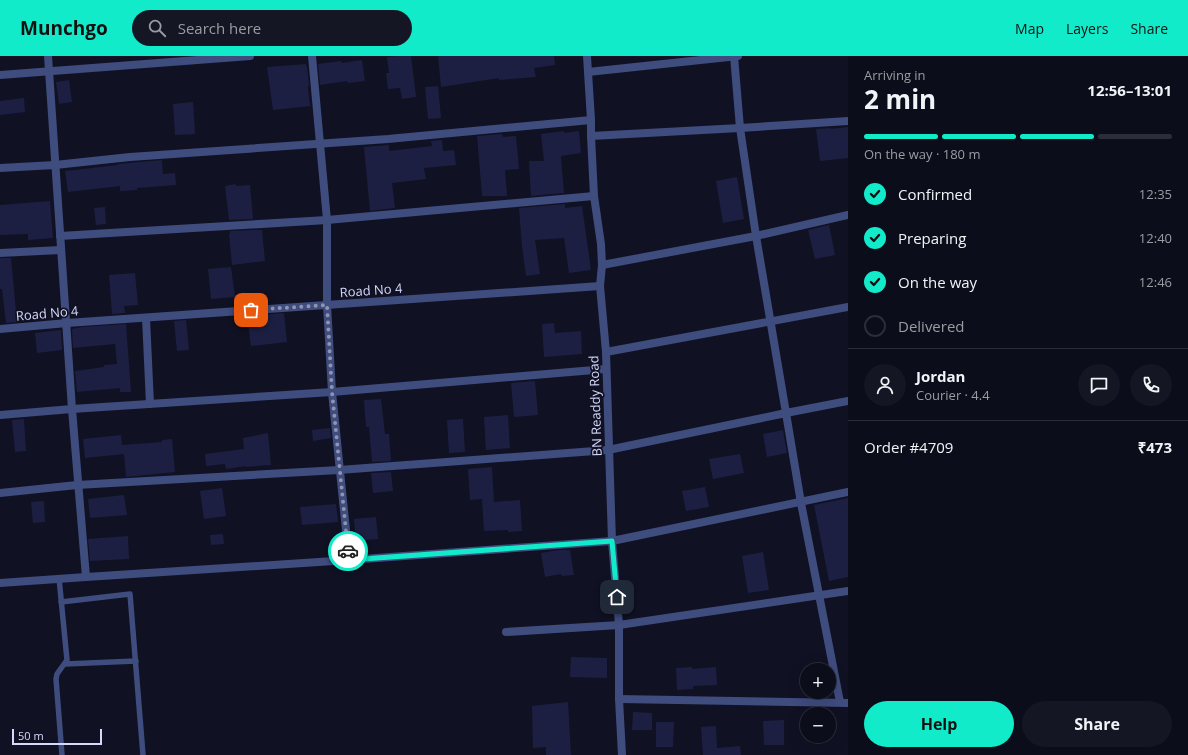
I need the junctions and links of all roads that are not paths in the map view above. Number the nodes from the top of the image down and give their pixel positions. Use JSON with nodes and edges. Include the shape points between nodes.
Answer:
{"nodes":[{"id":1,"x":48,"y":56,"type":"edge"},
{"id":2,"x":250,"y":56,"type":"edge"},
{"id":3,"x":312,"y":56,"type":"edge"},
{"id":4,"x":587,"y":56,"type":"edge"},
{"id":5,"x":734,"y":56,"type":"edge"},
{"id":6,"x":738,"y":56,"type":"edge"},
{"id":7,"x":49,"y":71,"type":"junction"},
{"id":8,"x":588,"y":72,"type":"junction"},
{"id":9,"x":0,"y":75,"type":"edge"},
{"id":10,"x":591,"y":120,"type":"junction"},
{"id":11,"x":848,"y":121,"type":"edge"},
{"id":12,"x":740,"y":128,"type":"junction"},
{"id":13,"x":590,"y":136,"type":"junction"},
{"id":14,"x":320,"y":144,"type":"junction"},
{"id":15,"x":55,"y":165,"type":"junction"},
{"id":16,"x":0,"y":168,"type":"edge"},
{"id":17,"x":594,"y":196,"type":"junction"},
{"id":18,"x":848,"y":215,"type":"edge"},
{"id":19,"x":327,"y":220,"type":"junction"},
{"id":20,"x":60,"y":236,"type":"junction"},
{"id":21,"x":756,"y":236,"type":"junction"},
{"id":22,"x":61,"y":250,"type":"junction"},
{"id":23,"x":0,"y":253,"type":"edge"},
{"id":24,"x":602,"y":265,"type":"junction"},
{"id":25,"x":600,"y":286,"type":"junction"},
{"id":26,"x":327,"y":305,"type":"junction"},
{"id":27,"x":848,"y":307,"type":"edge"},
{"id":28,"x":146,"y":318,"type":"junction"},
{"id":29,"x":771,"y":322,"type":"junction"},
{"id":30,"x":67,"y":323,"type":"junction"},
{"id":31,"x":0,"y":329,"type":"edge"},
{"id":32,"x":606,"y":352,"type":"junction"},
{"id":33,"x":606,"y":369,"type":"junction"},
{"id":34,"x":332,"y":392,"type":"junction"},
{"id":35,"x":848,"y":401,"type":"edge"},
{"id":36,"x":150,"y":404,"type":"junction"},
{"id":37,"x":72,"y":409,"type":"junction"},
{"id":38,"x":786,"y":413,"type":"junction"},
{"id":39,"x":0,"y":415,"type":"edge"},
{"id":40,"x":608,"y":450,"type":"junction"},
{"id":41,"x":339,"y":470,"type":"junction"},
{"id":42,"x":77,"y":485,"type":"junction"},
{"id":43,"x":848,"y":492,"type":"edge"},
{"id":44,"x":0,"y":494,"type":"edge"},
{"id":45,"x":801,"y":503,"type":"junction"},
{"id":46,"x":612,"y":541,"type":"junction"},
{"id":47,"x":349,"y":560,"type":"junction"},
{"id":48,"x":86,"y":576,"type":"junction"},
{"id":49,"x":59,"y":578,"type":"junction"},
{"id":50,"x":0,"y":583,"type":"edge"},
{"id":51,"x":848,"y":591,"type":"edge"},
{"id":52,"x":819,"y":595,"type":"junction"},
{"id":53,"x":61,"y":602,"type":"junction"},
{"id":54,"x":619,"y":625,"type":"junction"},
{"id":55,"x":506,"y":632,"type":"dead end"},
{"id":56,"x":136,"y":661,"type":"junction"},
{"id":57,"x":65,"y":664,"type":"junction"},
{"id":58,"x":619,"y":699,"type":"junction"},
{"id":59,"x":844,"y":702,"type":"edge"},
{"id":60,"x":62,"y":755,"type":"edge"},
{"id":61,"x":143,"y":755,"type":"edge"},
{"id":62,"x":622,"y":755,"type":"edge"}],
"edges":[{"from":1,"to":7,"type":"street"},
{"from":2,"to":7,"type":"street"},
{"from":3,"to":14,"type":"street"},
{"from":4,"to":8,"type":"street","name":"BN Readdy Road"},
{"from":5,"to":6,"type":"street"},
{"from":5,"to":8,"type":"street"},
{"from":5,"to":12,"type":"street"},
{"from":7,"to":9,"type":"street"},
{"from":7,"to":15,"type":"street"},
{"from":8,"to":10,"type":"street","name":"BN Readdy Road"},
{"from":10,"to":13,"type":"street","name":"BN Readdy Road"},
{"from":10,"to":14,"type":"street"},
{"from":11,"to":12,"type":"street"},
{"from":12,"to":13,"type":"street"},
{"from":12,"to":21,"type":"street"},
{"from":13,"to":17,"type":"street","name":"BN Readdy Road"},
{"from":14,"to":15,"type":"street","via":[[130,157]]},
{"from":14,"to":19,"type":"street"},
{"from":15,"to":16,"type":"street"},
{"from":15,"to":20,"type":"street"},
{"from":17,"to":19,"type":"street"},
{"from":17,"to":24,"type":"street","name":"BN Readdy Road"},
{"from":18,"to":21,"type":"street"},
{"from":19,"to":20,"type":"street"},
{"from":19,"to":26,"type":"street"},
{"from":20,"to":22,"type":"street"},
{"from":21,"to":24,"type":"street"},
{"from":21,"to":29,"type":"street"},
{"from":22,"to":23,"type":"street"},
{"from":22,"to":30,"type":"street"},
{"from":24,"to":25,"type":"street","name":"BN Readdy Road"},
{"from":25,"to":26,"type":"street","name":"Road No 4"},
{"from":25,"to":32,"type":"street","name":"BN Readdy Road"},
{"from":26,"to":28,"type":"street","name":"Road No 4"},
{"from":26,"to":34,"type":"street"},
{"from":27,"to":29,"type":"street"},
{"from":28,"to":30,"type":"street","name":"Road No 4"},
{"from":28,"to":36,"type":"street"},
{"from":29,"to":32,"type":"street"},
{"from":29,"to":38,"type":"street"},
{"from":30,"to":31,"type":"street","name":"Road No 4"},
{"from":30,"to":37,"type":"street"},
{"from":32,"to":33,"type":"street","name":"BN Readdy Road"},
{"from":33,"to":34,"type":"street"},
{"from":33,"to":40,"type":"street","name":"BN Readdy Road"},
{"from":34,"to":36,"type":"street"},
{"from":34,"to":41,"type":"street"},
{"from":35,"to":38,"type":"street"},
{"from":36,"to":37,"type":"street"},
{"from":37,"to":39,"type":"street"},
{"from":37,"to":42,"type":"street"},
{"from":38,"to":40,"type":"street"},
{"from":38,"to":45,"type":"street"},
{"from":40,"to":41,"type":"street"},
{"from":40,"to":46,"type":"street","name":"BN Readdy Road"},
{"from":41,"to":42,"type":"street"},
{"from":41,"to":47,"type":"street"},
{"from":42,"to":44,"type":"street"},
{"from":42,"to":48,"type":"street"},
{"from":43,"to":45,"type":"street"},
{"from":45,"to":46,"type":"street"},
{"from":45,"to":52,"type":"street"},
{"from":46,"to":47,"type":"street"},
{"from":46,"to":54,"type":"street","name":"BN Readdy Road"},
{"from":47,"to":48,"type":"street"},
{"from":48,"to":49,"type":"street"},
{"from":49,"to":50,"type":"street"},
{"from":49,"to":53,"type":"lane"},
{"from":51,"to":52,"type":"street"},
{"from":52,"to":54,"type":"street"},
{"from":52,"to":59,"type":"street"},
{"from":53,"to":56,"type":"lane","via":[[130,594]]},
{"from":53,"to":57,"type":"lane","via":[[67,660]]},
{"from":54,"to":55,"type":"street"},
{"from":54,"to":58,"type":"street","name":"BN Readdy Road"},
{"from":56,"to":57,"type":"lane"},
{"from":56,"to":61,"type":"lane"},
{"from":57,"to":60,"type":"lane","via":[[56,679]]},
{"from":58,"to":59,"type":"street"},
{"from":58,"to":62,"type":"street","name":"BN Readdy Road"}]}
